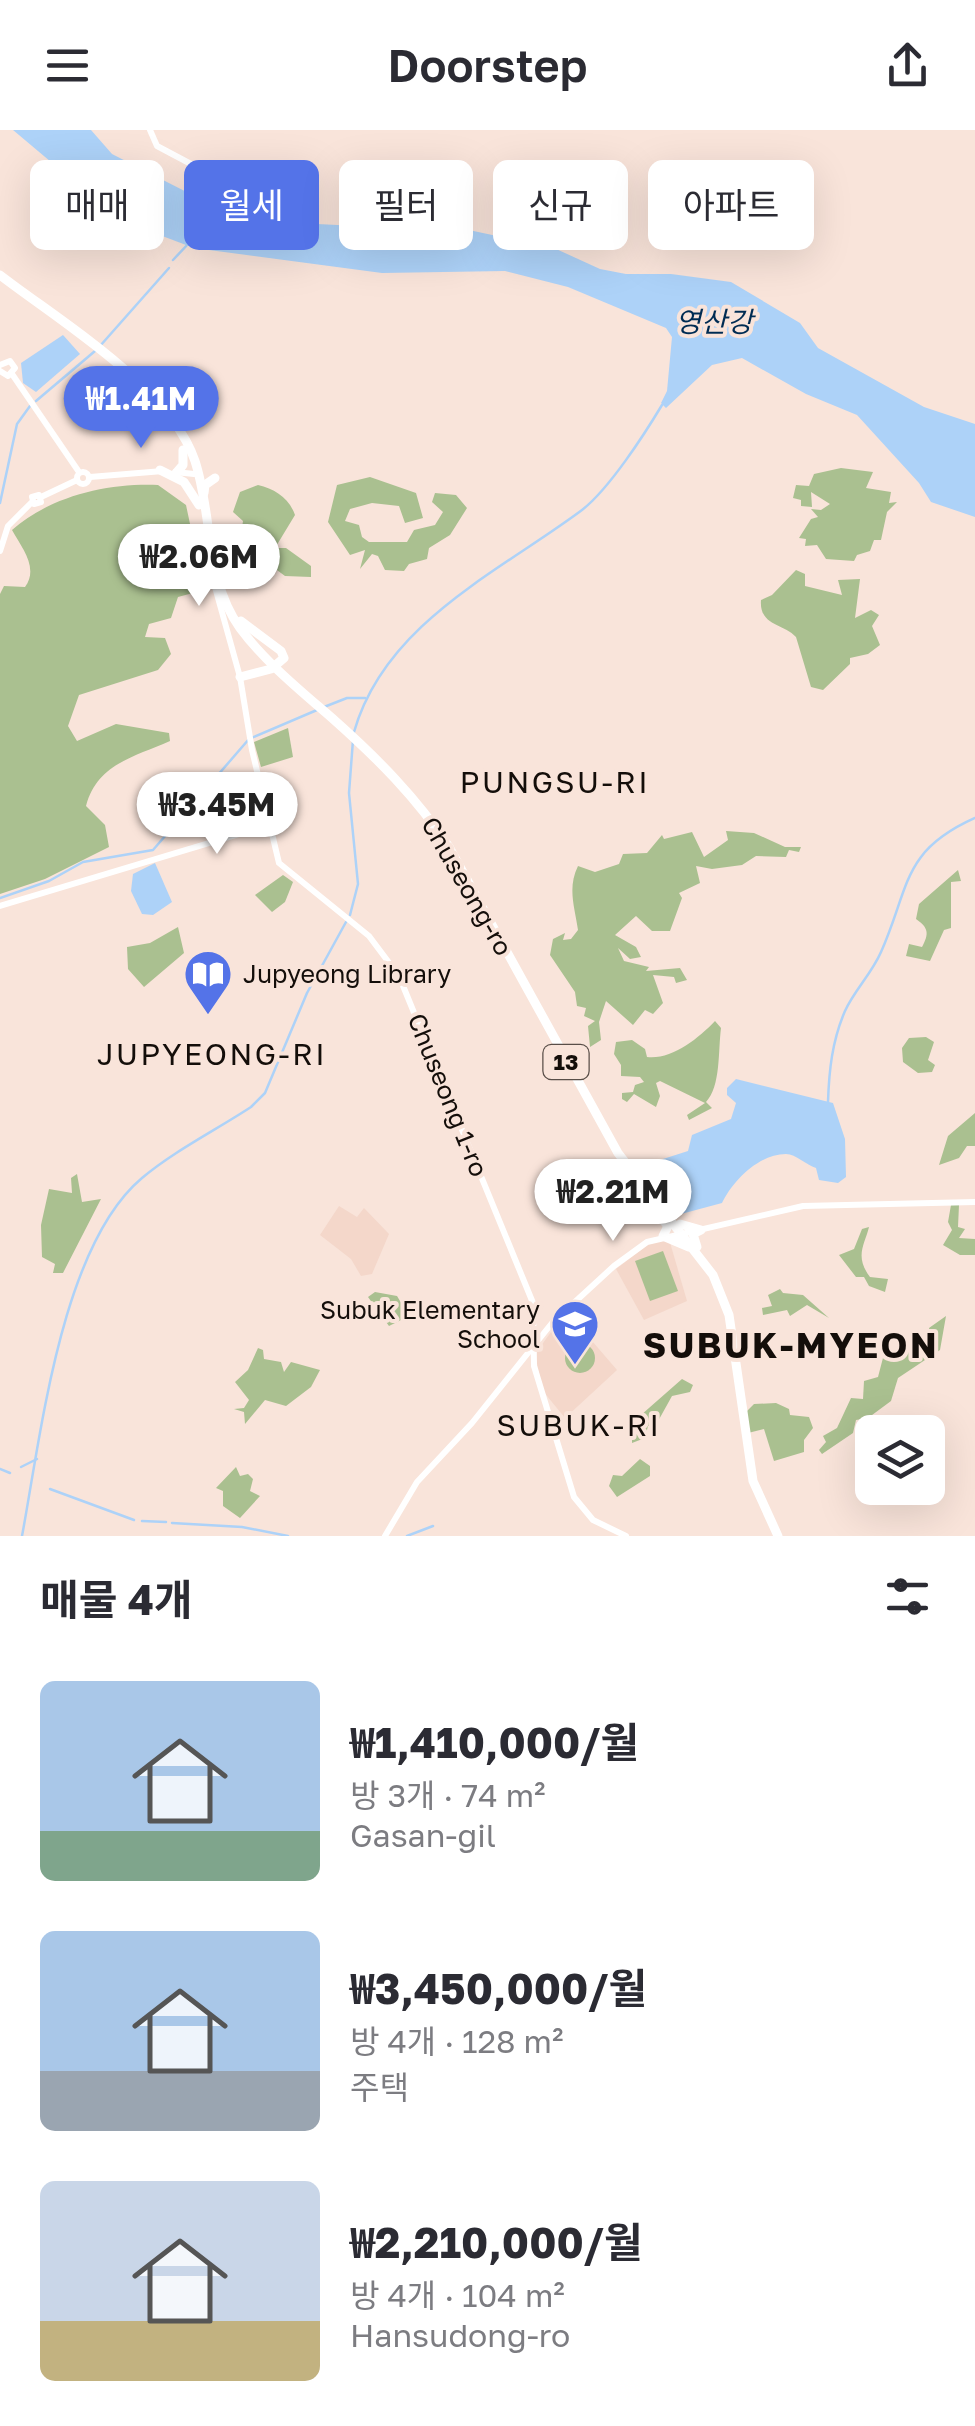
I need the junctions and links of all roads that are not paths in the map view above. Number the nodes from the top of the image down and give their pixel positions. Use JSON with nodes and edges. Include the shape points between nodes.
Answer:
{"nodes":[{"id":1,"x":150,"y":130,"type":"edge"},
{"id":2,"x":184,"y":160,"type":"edge"},
{"id":3,"x":0,"y":277,"type":"edge"},
{"id":4,"x":101,"y":356,"type":"junction"},
{"id":5,"x":1,"y":367,"type":"edge"},
{"id":6,"x":12,"y":374,"type":"junction"},
{"id":7,"x":184,"y":450,"type":"junction"},
{"id":8,"x":194,"y":469,"type":"junction"},
{"id":9,"x":160,"y":470,"type":"junction"},
{"id":10,"x":177,"y":472,"type":"junction"},
{"id":11,"x":78,"y":476,"type":"junction"},
{"id":12,"x":201,"y":503,"type":"junction"},
{"id":13,"x":0,"y":552,"type":"edge"},
{"id":14,"x":210,"y":570,"type":"junction"},
{"id":15,"x":227,"y":603,"type":"junction"},
{"id":16,"x":267,"y":660,"type":"junction"},
{"id":17,"x":240,"y":677,"type":"junction"},
{"id":18,"x":371,"y":758,"type":"junction"},
{"id":19,"x":269,"y":824,"type":"junction"},
{"id":20,"x":0,"y":906,"type":"edge"},
{"id":21,"x":632,"y":1182,"type":"junction"},
{"id":22,"x":642,"y":1188,"type":"junction"},
{"id":23,"x":975,"y":1202,"type":"edge"},
{"id":24,"x":701,"y":1230,"type":"junction"},
{"id":25,"x":681,"y":1232,"type":"junction"},
{"id":26,"x":662,"y":1236,"type":"junction"},
{"id":27,"x":690,"y":1248,"type":"junction"},
{"id":28,"x":713,"y":1275,"type":"junction"},
{"id":29,"x":536,"y":1319,"type":"junction"},
{"id":30,"x":548,"y":1328,"type":"junction"},
{"id":31,"x":531,"y":1350,"type":"junction"},
{"id":32,"x":736,"y":1376,"type":"junction"},
{"id":33,"x":385,"y":1536,"type":"edge"},
{"id":34,"x":626,"y":1536,"type":"edge"},
{"id":35,"x":775,"y":1536,"type":"edge"}],
"edges":[{"from":1,"to":2,"type":"street","via":[[157,146]]},
{"from":3,"to":4,"type":"main road","name":"Chuseong-ro","number":"13"},
{"from":4,"to":7,"type":"main road","name":"Chuseong-ro","number":"13","via":[[157,408]]},
{"from":4,"to":8,"type":"main road","name":"Chuseong-ro","number":"13","via":[[159,404],[182,433]]},
{"from":5,"to":6,"type":"street"},
{"from":5,"to":6,"type":"street","via":[[14,363]]},
{"from":6,"to":11,"type":"street"},
{"from":7,"to":8,"type":"main road","name":"Chuseong-ro","number":"13"},
{"from":7,"to":10,"type":"main road"},
{"from":8,"to":10,"type":"street"},
{"from":8,"to":12,"type":"main road","name":"Chuseong-ro","number":"13"},
{"from":8,"to":12,"type":"main road","via":[[212,477]]},
{"from":9,"to":10,"type":"street"},
{"from":9,"to":11,"type":"street","via":[[90,477],[86,484]]},
{"from":9,"to":12,"type":"main road","via":[[184,482]]},
{"from":11,"to":13,"type":"street","via":[[33,496],[8,526]]},
{"from":12,"to":14,"type":"main road","name":"Chuseong-ro","number":"13"},
{"from":12,"to":15,"type":"main road","name":"Chuseong-ro","number":"13"},
{"from":14,"to":16,"type":"main road","name":"Chuseong-ro","number":"13","via":[[230,618]]},
{"from":14,"to":17,"type":"street"},
{"from":15,"to":16,"type":"main road","name":"Chuseong-ro","number":"13"},
{"from":15,"to":17,"type":"main road","via":[[283,654],[271,669]]},
{"from":16,"to":18,"type":"main road","name":"Chuseong-ro","number":"13"},
{"from":17,"to":19,"type":"street"},
{"from":18,"to":21,"type":"main road","name":"Chuseong-ro","number":"13","via":[[430,826]]},
{"from":18,"to":22,"type":"main road","name":"Chuseong-ro","number":"13","via":[[450,847],[584,1096]]},
{"from":19,"to":20,"type":"street"},
{"from":19,"to":29,"type":"street","name":"Chuseong 1-ro","via":[[284,870],[359,928],[399,976]]},
{"from":21,"to":25,"type":"main road","name":"Chuseong-ro","number":"13"},
{"from":21,"to":26,"type":"main road","via":[[668,1226]]},
{"from":22,"to":24,"type":"main road","via":[[679,1224]]},
{"from":22,"to":25,"type":"main road","name":"Chuseong-ro","number":"13"},
{"from":23,"to":24,"type":"street","via":[[803,1206]]},
{"from":24,"to":25,"type":"street"},
{"from":24,"to":28,"type":"main road","via":[[694,1241]]},
{"from":25,"to":26,"type":"street"},
{"from":25,"to":27,"type":"main road","name":"Chuseong-ro","number":"13"},
{"from":25,"to":28,"type":"main road","name":"Chuseong-ro","number":"13"},
{"from":26,"to":27,"type":"main road"},
{"from":26,"to":30,"type":"street","via":[[614,1266]]},
{"from":27,"to":32,"type":"main road","name":"Chuseong-ro","number":"13","via":[[718,1298]]},
{"from":28,"to":32,"type":"main road","name":"Chuseong-ro","number":"13","via":[[729,1315]]},
{"from":29,"to":30,"type":"street"},
{"from":29,"to":31,"type":"street"},
{"from":30,"to":31,"type":"street"},
{"from":31,"to":33,"type":"street","via":[[417,1482]]},
{"from":31,"to":34,"type":"street","via":[[576,1503]]},
{"from":32,"to":35,"type":"main road","name":"Chuseong-ro","number":"13","via":[[752,1490]]}]}
